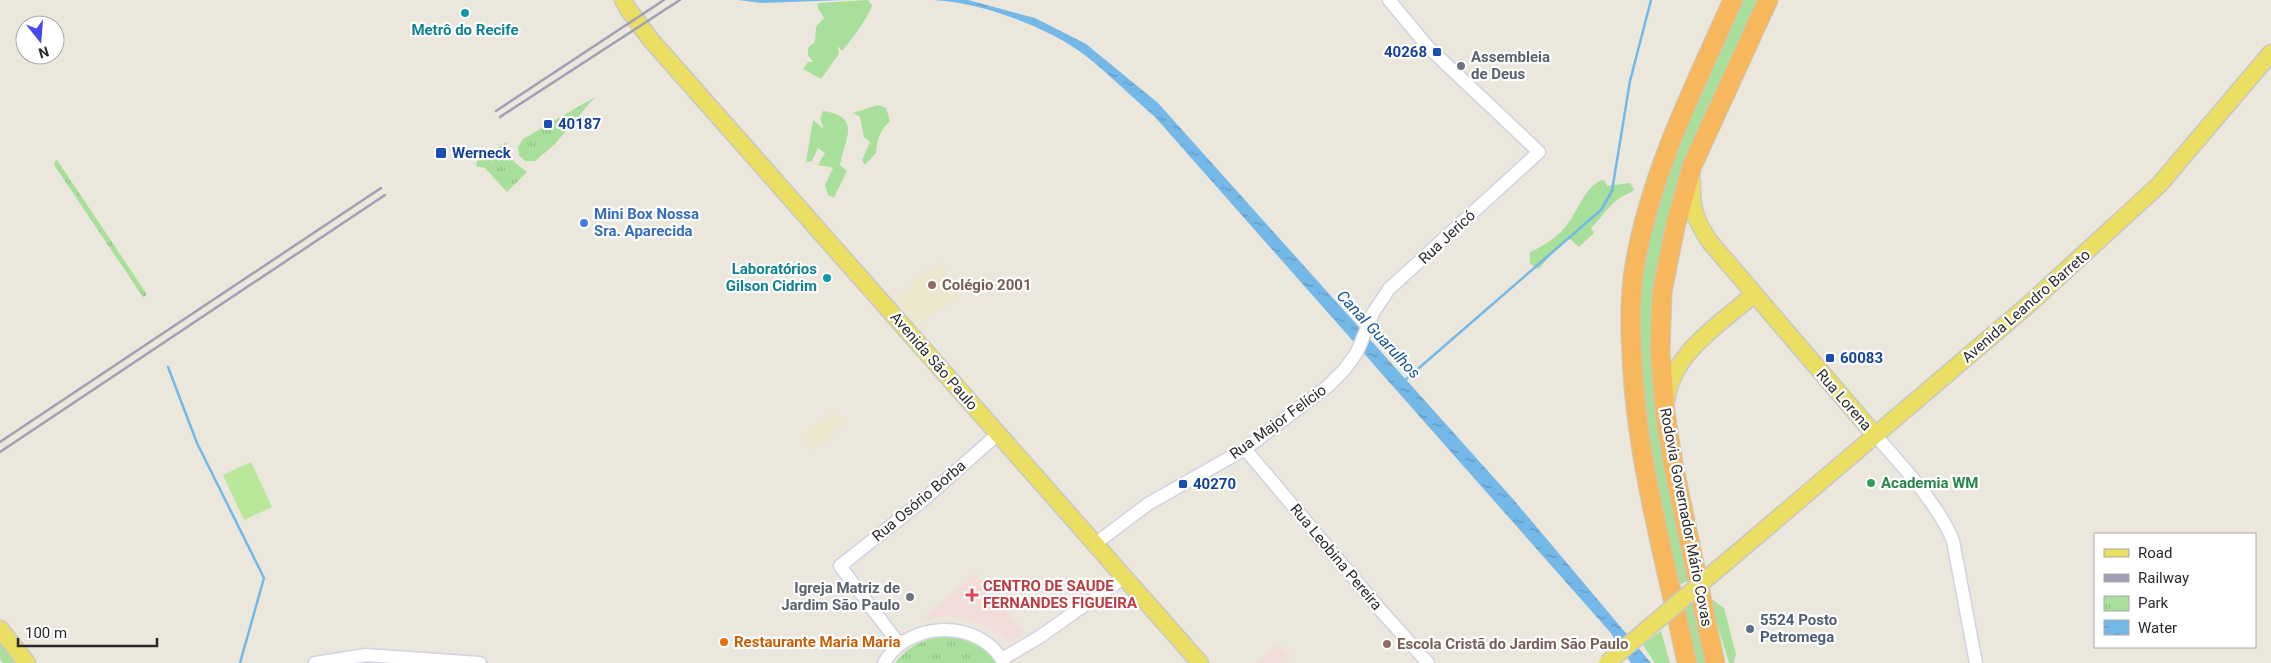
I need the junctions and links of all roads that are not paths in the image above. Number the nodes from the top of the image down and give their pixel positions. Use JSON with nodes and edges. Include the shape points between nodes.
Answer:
{"nodes":[{"id":1,"x":623,"y":0,"type":"edge"},
{"id":2,"x":1389,"y":0,"type":"edge"},
{"id":3,"x":1733,"y":0,"type":"edge"},
{"id":4,"x":1768,"y":0,"type":"edge"},
{"id":5,"x":2271,"y":53,"type":"edge"},
{"id":6,"x":1698,"y":152,"type":"junction"},
{"id":7,"x":1753,"y":295,"type":"junction"},
{"id":8,"x":1365,"y":330,"type":"joint"},
{"id":9,"x":1665,"y":412,"type":"junction"},
{"id":10,"x":998,"y":434,"type":"junction"},
{"id":11,"x":1875,"y":435,"type":"junction"},
{"id":12,"x":1245,"y":449,"type":"junction"},
{"id":13,"x":1095,"y":544,"type":"junction"},
{"id":14,"x":1124,"y":578,"type":"junction"},
{"id":15,"x":0,"y":629,"type":"edge"},
{"id":16,"x":899,"y":644,"type":"junction"},
{"id":17,"x":1003,"y":661,"type":"edge"},
{"id":18,"x":27,"y":663,"type":"edge"},
{"id":19,"x":315,"y":663,"type":"edge"},
{"id":20,"x":480,"y":663,"type":"edge"},
{"id":21,"x":884,"y":663,"type":"edge"},
{"id":22,"x":1200,"y":663,"type":"edge"},
{"id":23,"x":1428,"y":663,"type":"edge"},
{"id":24,"x":1608,"y":663,"type":"edge"},
{"id":25,"x":1687,"y":663,"type":"edge"},
{"id":26,"x":1715,"y":663,"type":"edge"},
{"id":27,"x":1976,"y":663,"type":"edge"}],
"edges":[{"from":1,"to":10,"type":"main road","name":"Avenida São Paulo","via":[[668,59]]},
{"from":2,"to":8,"type":"street","name":"Rua Jericó","via":[[1428,47],[1539,152],[1389,289],[1378,302]]},
{"from":3,"to":25,"type":"highway","name":"Rodovia Governador Mário Covas","via":[[1658,172],[1635,266],[1632,298],[1632,372],[1642,457]]},
{"from":4,"to":6,"type":"highway","name":"Rodovia Governador Mário Covas"},
{"from":5,"to":11,"type":"main road","name":"Avenida Leandro Barreto","via":[[2159,185],[2027,306]]},
{"from":6,"to":7,"type":"main road","name":"Rua Lorena","via":[[1691,194],[1695,216],[1710,242]]},
{"from":6,"to":9,"type":"highway","name":"Rodovia Governador Mário Covas","via":[[1675,227],[1662,292],[1660,350]]},
{"from":7,"to":9,"type":"main road","via":[[1685,356],[1672,381]]},
{"from":7,"to":11,"type":"main road","name":"Rua Lorena"},
{"from":8,"to":12,"type":"street","name":"Rua Major Felício","via":[[1345,369],[1328,386]]},
{"from":9,"to":26,"type":"highway","name":"Rodovia Governador Mário Covas"},
{"from":10,"to":13,"type":"main road","name":"Avenida São Paulo"},
{"from":10,"to":16,"type":"street","name":"Rua Osório Borba","via":[[922,501],[840,566]]},
{"from":11,"to":24,"type":"main road","name":"Avenida Leandro Barreto","bridge":true},
{"from":11,"to":27,"type":"street","name":"Rua Lorena","via":[[1948,528]]},
{"from":12,"to":13,"type":"street","name":"Rua Major Felício","via":[[1148,504]]},
{"from":12,"to":23,"type":"street","name":"Rua Leobina Pereira"},
{"from":13,"to":14,"type":"main road","name":"Avenida São Paulo"},
{"from":14,"to":17,"type":"street"},
{"from":14,"to":22,"type":"main road","name":"Avenida São Paulo"},
{"from":15,"to":18,"type":"main road"},
{"from":16,"to":17,"type":"street","via":[[938,630],[959,631],[979,638]]},
{"from":16,"to":21,"type":"street"},
{"from":19,"to":20,"type":"street","via":[[366,654]]}]}
